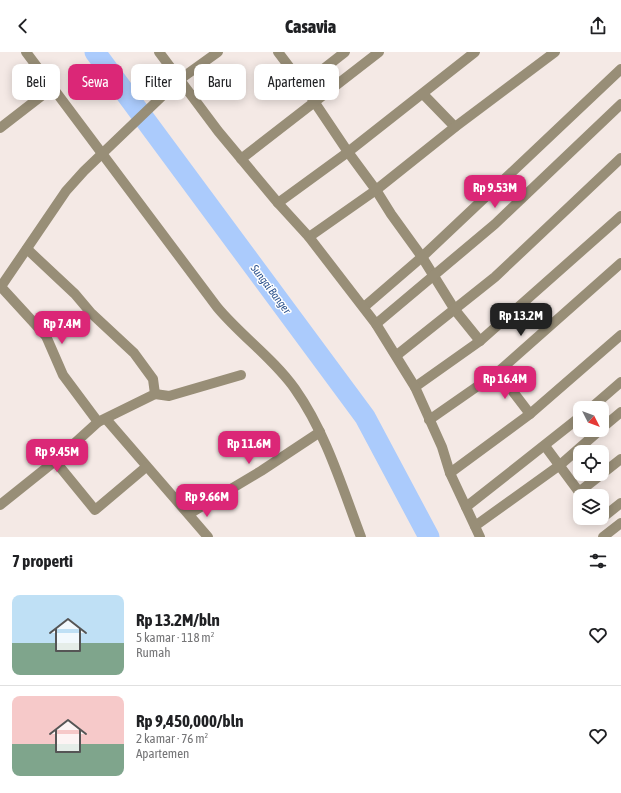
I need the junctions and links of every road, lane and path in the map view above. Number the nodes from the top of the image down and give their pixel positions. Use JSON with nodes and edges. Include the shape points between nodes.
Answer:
{"nodes":[{"id":1,"x":26,"y":52,"type":"edge"},
{"id":2,"x":159,"y":52,"type":"edge"},
{"id":3,"x":218,"y":52,"type":"edge"},
{"id":4,"x":278,"y":52,"type":"edge"},
{"id":5,"x":345,"y":52,"type":"edge"},
{"id":6,"x":379,"y":52,"type":"edge"},
{"id":7,"x":475,"y":52,"type":"edge"},
{"id":8,"x":555,"y":52,"type":"edge"},
{"id":9,"x":35,"y":64,"type":"edge"},
{"id":10,"x":166,"y":64,"type":"edge"},
{"id":11,"x":287,"y":64,"type":"edge"},
{"id":12,"x":330,"y":64,"type":"edge"},
{"id":13,"x":621,"y":69,"type":"edge"},
{"id":14,"x":186,"y":75,"type":"edge"},
{"id":15,"x":186,"y":94,"type":"edge"},
{"id":16,"x":423,"y":94,"type":"junction"},
{"id":17,"x":60,"y":96,"type":"edge"},
{"id":18,"x":36,"y":100,"type":"edge"},
{"id":19,"x":157,"y":100,"type":"edge"},
{"id":20,"x":313,"y":102,"type":"junction"},
{"id":21,"x":621,"y":104,"type":"edge"},
{"id":22,"x":455,"y":127,"type":"junction"},
{"id":23,"x":0,"y":128,"type":"edge"},
{"id":24,"x":103,"y":152,"type":"junction"},
{"id":25,"x":348,"y":152,"type":"junction"},
{"id":26,"x":621,"y":158,"type":"edge"},
{"id":27,"x":241,"y":159,"type":"junction"},
{"id":28,"x":376,"y":190,"type":"junction"},
{"id":29,"x":278,"y":203,"type":"junction"},
{"id":30,"x":621,"y":216,"type":"edge"},
{"id":31,"x":309,"y":237,"type":"junction"},
{"id":32,"x":27,"y":249,"type":"junction"},
{"id":33,"x":422,"y":256,"type":"junction"},
{"id":34,"x":621,"y":264,"type":"edge"},
{"id":35,"x":434,"y":276,"type":"junction"},
{"id":36,"x":0,"y":288,"type":"edge"},
{"id":37,"x":364,"y":307,"type":"junction"},
{"id":38,"x":455,"y":310,"type":"junction"},
{"id":39,"x":376,"y":324,"type":"junction"},
{"id":40,"x":621,"y":335,"type":"edge"},
{"id":41,"x":480,"y":341,"type":"junction"},
{"id":42,"x":397,"y":355,"type":"junction"},
{"id":43,"x":498,"y":372,"type":"junction"},
{"id":44,"x":241,"y":375,"type":"dead end"},
{"id":45,"x":621,"y":382,"type":"edge"},
{"id":46,"x":416,"y":387,"type":"junction"},
{"id":47,"x":155,"y":394,"type":"junction"},
{"id":48,"x":599,"y":401,"type":"edge"},
{"id":49,"x":621,"y":412,"type":"edge"},
{"id":50,"x":530,"y":414,"type":"junction"},
{"id":51,"x":429,"y":420,"type":"junction"},
{"id":52,"x":102,"y":421,"type":"junction"},
{"id":53,"x":609,"y":422,"type":"edge"},
{"id":54,"x":573,"y":423,"type":"edge"},
{"id":55,"x":320,"y":432,"type":"junction"},
{"id":56,"x":592,"y":437,"type":"edge"},
{"id":57,"x":545,"y":446,"type":"junction"},
{"id":58,"x":621,"y":459,"type":"edge"},
{"id":59,"x":55,"y":461,"type":"junction"},
{"id":60,"x":560,"y":465,"type":"junction"},
{"id":61,"x":146,"y":467,"type":"junction"},
{"id":62,"x":450,"y":473,"type":"junction"},
{"id":63,"x":577,"y":489,"type":"edge"},
{"id":64,"x":587,"y":489,"type":"edge"},
{"id":65,"x":621,"y":503,"type":"edge"},
{"id":66,"x":0,"y":505,"type":"edge"},
{"id":67,"x":466,"y":507,"type":"junction"},
{"id":68,"x":609,"y":512,"type":"edge"},
{"id":69,"x":189,"y":514,"type":"junction"},
{"id":70,"x":621,"y":523,"type":"edge"},
{"id":71,"x":604,"y":525,"type":"edge"},
{"id":72,"x":475,"y":526,"type":"junction"},
{"id":73,"x":608,"y":535,"type":"edge"},
{"id":74,"x":208,"y":537,"type":"edge"},
{"id":75,"x":361,"y":537,"type":"edge"},
{"id":76,"x":480,"y":537,"type":"edge"}],
"edges":[{"from":1,"to":9,"type":"street"},
{"from":2,"to":10,"type":"street"},
{"from":3,"to":14,"type":"street"},
{"from":4,"to":11,"type":"street"},
{"from":5,"to":12,"type":"street"},
{"from":6,"to":20,"type":"street"},
{"from":7,"to":16,"type":"street"},
{"from":8,"to":22,"type":"street"},
{"from":13,"to":33,"type":"street"},
{"from":15,"to":27,"type":"street"},
{"from":16,"to":22,"type":"street"},
{"from":16,"to":25,"type":"street"},
{"from":17,"to":24,"type":"street"},
{"from":18,"to":23,"type":"street"},
{"from":19,"to":24,"type":"street"},
{"from":20,"to":25,"type":"street"},
{"from":20,"to":27,"type":"street"},
{"from":21,"to":35,"type":"street","via":[[495,224]]},
{"from":22,"to":28,"type":"street"},
{"from":24,"to":32,"type":"street","via":[[66,191]]},
{"from":24,"to":55,"type":"street","via":[[230,323],[278,368],[295,388]]},
{"from":25,"to":28,"type":"street"},
{"from":25,"to":29,"type":"street"},
{"from":26,"to":38,"type":"street","via":[[495,277]]},
{"from":27,"to":29,"type":"street"},
{"from":28,"to":31,"type":"street"},
{"from":28,"to":33,"type":"street"},
{"from":29,"to":31,"type":"street"},
{"from":30,"to":41,"type":"street"},
{"from":31,"to":37,"type":"street"},
{"from":32,"to":36,"type":"street"},
{"from":32,"to":47,"type":"street","via":[[134,354],[153,379]]},
{"from":33,"to":35,"type":"street"},
{"from":33,"to":37,"type":"street"},
{"from":34,"to":43,"type":"street"},
{"from":35,"to":38,"type":"street"},
{"from":35,"to":39,"type":"street"},
{"from":36,"to":52,"type":"street","via":[[46,336],[63,375]]},
{"from":37,"to":39,"type":"street"},
{"from":38,"to":41,"type":"street"},
{"from":38,"to":42,"type":"street"},
{"from":39,"to":42,"type":"street"},
{"from":40,"to":50,"type":"street"},
{"from":41,"to":46,"type":"street"},
{"from":42,"to":46,"type":"street"},
{"from":43,"to":50,"type":"street"},
{"from":43,"to":51,"type":"street"},
{"from":44,"to":47,"type":"street","via":[[168,396]]},
{"from":45,"to":48,"type":"street"},
{"from":46,"to":51,"type":"street"},
{"from":47,"to":52,"type":"street"},
{"from":49,"to":53,"type":"street"},
{"from":50,"to":62,"type":"street"},
{"from":51,"to":62,"type":"street","via":[[442,447]]},
{"from":52,"to":59,"type":"street"},
{"from":52,"to":61,"type":"street"},
{"from":54,"to":57,"type":"street"},
{"from":55,"to":69,"type":"street"},
{"from":55,"to":75,"type":"street"},
{"from":56,"to":60,"type":"street"},
{"from":57,"to":60,"type":"street"},
{"from":57,"to":67,"type":"street"},
{"from":58,"to":64,"type":"street"},
{"from":59,"to":61,"type":"street","via":[[95,510]]},
{"from":59,"to":66,"type":"street"},
{"from":60,"to":63,"type":"street"},
{"from":60,"to":72,"type":"street"},
{"from":61,"to":69,"type":"street"},
{"from":62,"to":67,"type":"street"},
{"from":65,"to":68,"type":"street"},
{"from":67,"to":72,"type":"street"},
{"from":69,"to":74,"type":"street"},
{"from":70,"to":73,"type":"street"},
{"from":71,"to":73,"type":"street"},
{"from":72,"to":76,"type":"street"}]}
